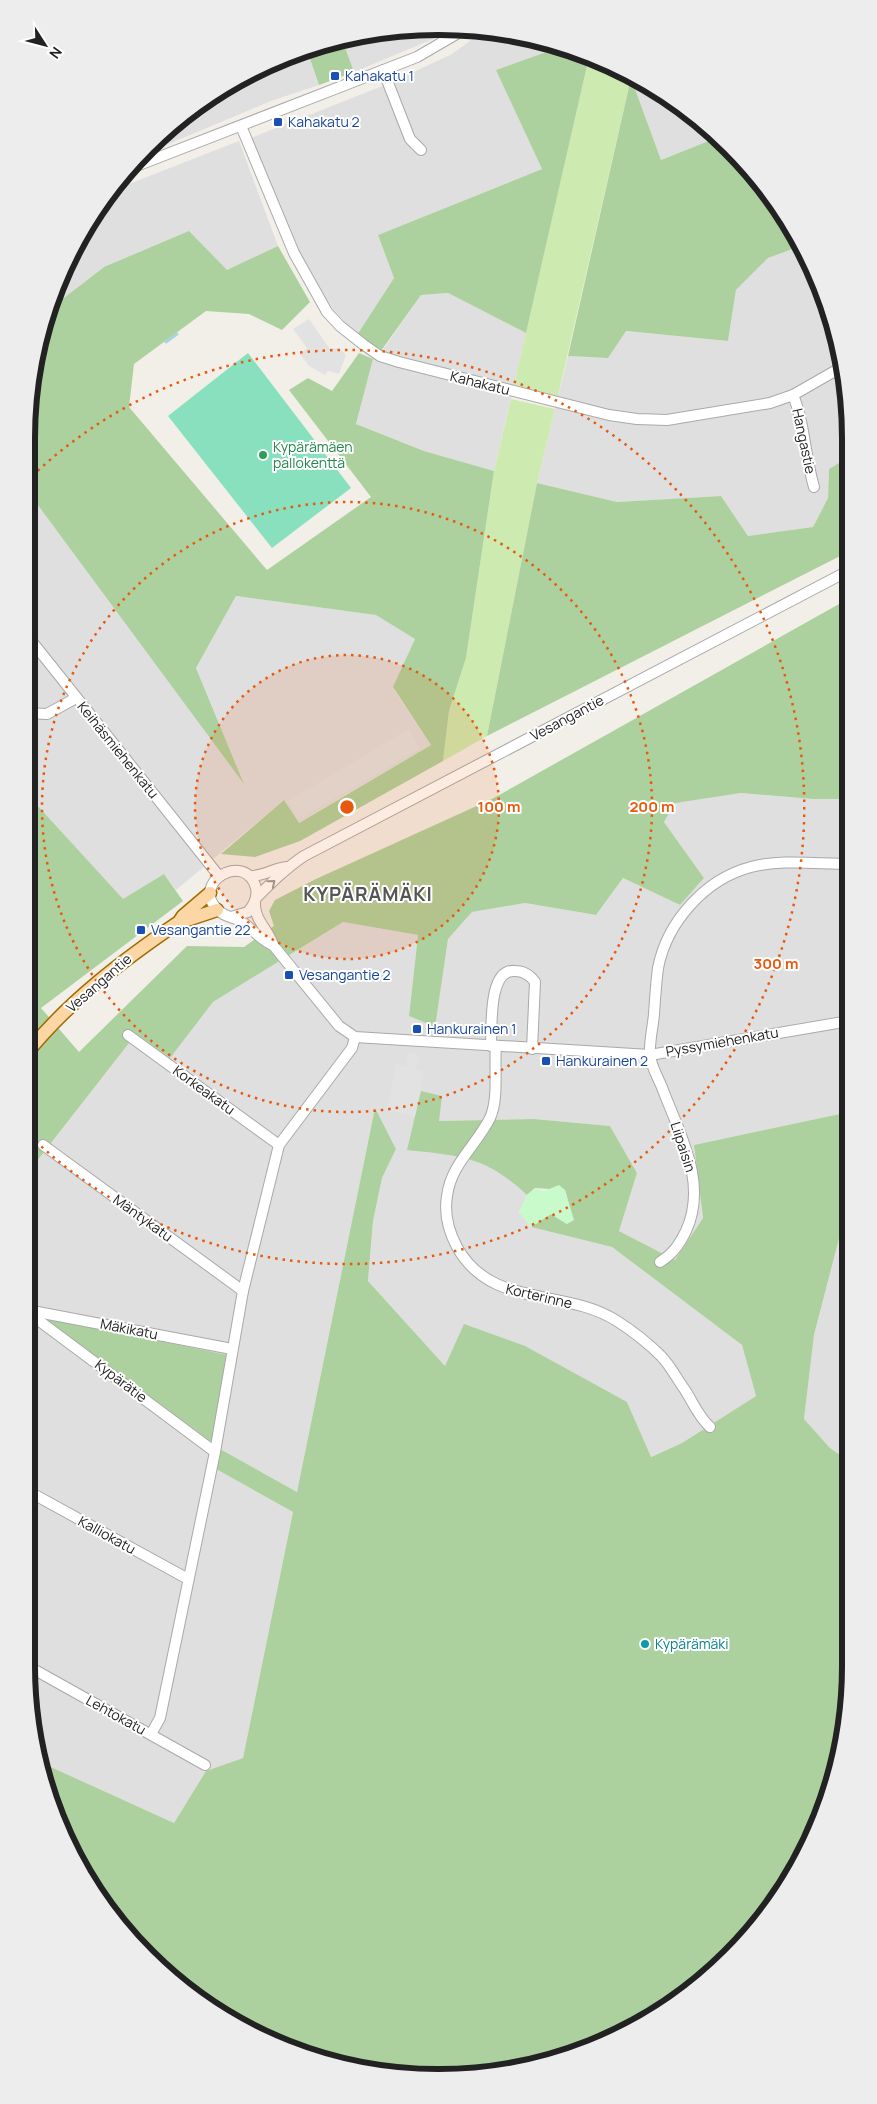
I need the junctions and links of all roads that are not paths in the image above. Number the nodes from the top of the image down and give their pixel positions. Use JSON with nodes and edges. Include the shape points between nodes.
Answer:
{"nodes":[{"id":1,"x":455,"y":36,"type":"edge"},
{"id":2,"x":383,"y":70,"type":"junction"},
{"id":3,"x":241,"y":126,"type":"junction"},
{"id":4,"x":421,"y":150,"type":"dead end"},
{"id":5,"x":145,"y":162,"type":"edge"},
{"id":6,"x":836,"y":370,"type":"edge"},
{"id":7,"x":792,"y":395,"type":"junction"},
{"id":8,"x":814,"y":487,"type":"dead end"},
{"id":9,"x":842,"y":574,"type":"edge"},
{"id":10,"x":35,"y":646,"type":"edge"},
{"id":11,"x":76,"y":698,"type":"junction"},
{"id":12,"x":35,"y":713,"type":"edge"},
{"id":13,"x":842,"y":864,"type":"edge"},
{"id":14,"x":287,"y":867,"type":"junction"},
{"id":15,"x":219,"y":876,"type":"junction"},
{"id":16,"x":249,"y":876,"type":"junction"},
{"id":17,"x":210,"y":892,"type":"junction"},
{"id":18,"x":255,"y":900,"type":"junction"},
{"id":19,"x":217,"y":910,"type":"junction"},
{"id":20,"x":231,"y":917,"type":"junction"},
{"id":21,"x":179,"y":922,"type":"junction"},
{"id":22,"x":273,"y":945,"type":"junction"},
{"id":23,"x":842,"y":1022,"type":"edge"},
{"id":24,"x":128,"y":1034,"type":"dead end"},
{"id":25,"x":355,"y":1038,"type":"junction"},
{"id":26,"x":35,"y":1045,"type":"edge"},
{"id":27,"x":494,"y":1046,"type":"junction"},
{"id":28,"x":532,"y":1049,"type":"junction"},
{"id":29,"x":650,"y":1055,"type":"junction"},
{"id":30,"x":43,"y":1145,"type":"dead end"},
{"id":31,"x":279,"y":1145,"type":"junction"},
{"id":32,"x":660,"y":1262,"type":"dead end"},
{"id":33,"x":243,"y":1291,"type":"junction"},
{"id":34,"x":35,"y":1312,"type":"edge"},
{"id":35,"x":35,"y":1317,"type":"edge"},
{"id":36,"x":232,"y":1349,"type":"junction"},
{"id":37,"x":710,"y":1427,"type":"dead end"},
{"id":38,"x":215,"y":1452,"type":"junction"},
{"id":39,"x":35,"y":1495,"type":"edge"},
{"id":40,"x":188,"y":1580,"type":"junction"},
{"id":41,"x":35,"y":1670,"type":"edge"},
{"id":42,"x":151,"y":1734,"type":"junction"},
{"id":43,"x":205,"y":1765,"type":"dead end"}],
"edges":[{"from":1,"to":2,"type":"street"},
{"from":2,"to":3,"type":"street"},
{"from":2,"to":4,"type":"street","via":[[410,139]]},
{"from":3,"to":5,"type":"street"},
{"from":3,"to":7,"type":"street","name":"Kahakatu","via":[[294,253],[328,312],[354,338],[380,356],[533,397],[637,419],[677,419],[770,403]]},
{"from":6,"to":7,"type":"street","name":"Kahakatu"},
{"from":7,"to":8,"type":"street","name":"Hangastie","via":[[799,410]]},
{"from":9,"to":14,"type":"street","name":"Vesangantie"},
{"from":10,"to":11,"type":"street","name":"Keihäsmiehenkatu"},
{"from":11,"to":12,"type":"street","via":[[47,714]]},
{"from":11,"to":15,"type":"street","name":"Keihäsmiehenkatu"},
{"from":13,"to":29,"type":"street","via":[[788,863],[751,867],[721,881],[695,901],[676,924],[658,969]]},
{"from":14,"to":16,"type":"street","name":"Vesangantie","via":[[258,877]]},
{"from":18,"to":14,"type":"street","name":"Vesangantie","one_way":true,"via":[[282,876]]},
{"from":15,"to":16,"type":"street","via":[[224,872],[237,871]]},
{"from":15,"to":17,"type":"street"},
{"from":16,"to":18,"type":"street","via":[[254,884]]},
{"from":17,"to":19,"type":"street"},
{"from":17,"to":21,"type":"main road","name":"Vesangantie"},
{"from":18,"to":20,"type":"street","via":[[248,912]]},
{"from":18,"to":22,"type":"street","via":[[256,915]]},
{"from":19,"to":20,"type":"street"},
{"from":19,"to":21,"type":"main road","name":"Vesangantie"},
{"from":20,"to":22,"type":"street"},
{"from":21,"to":26,"type":"main road","name":"Vesangantie","via":[[95,984]]},
{"from":22,"to":25,"type":"street","via":[[339,1026]]},
{"from":23,"to":29,"type":"street","name":"Pyssymiehenkatu"},
{"from":24,"to":31,"type":"street","name":"Korkeakatu"},
{"from":25,"to":27,"type":"street","name":"Pyssymiehenkatu"},
{"from":25,"to":31,"type":"street","via":[[352,1048]]},
{"from":27,"to":28,"type":"street","name":"Pyssymiehenkatu"},
{"from":27,"to":28,"type":"street","name":"Korterinne","via":[[498,980],[508,971],[517,971],[528,974],[535,982]]},
{"from":27,"to":37,"type":"street","name":"Korterinne","via":[[491,1116],[455,1168],[446,1198],[452,1239],[479,1276],[498,1286],[588,1307],[617,1321],[662,1356],[700,1418]]},
{"from":28,"to":29,"type":"street","name":"Pyssymiehenkatu"},
{"from":29,"to":32,"type":"street","name":"Liipaisin","via":[[692,1167],[695,1191],[690,1222],[682,1240],[672,1254]]},
{"from":30,"to":33,"type":"street","name":"Mäntykatu"},
{"from":31,"to":33,"type":"street"},
{"from":33,"to":36,"type":"street"},
{"from":34,"to":36,"type":"street","name":"Mäkikatu"},
{"from":35,"to":38,"type":"street","name":"Kypärätie"},
{"from":36,"to":38,"type":"street"},
{"from":38,"to":40,"type":"street"},
{"from":39,"to":40,"type":"street","name":"Kalliokatu"},
{"from":40,"to":42,"type":"street","via":[[160,1718]]},
{"from":41,"to":42,"type":"street","name":"Lehtokatu"},
{"from":42,"to":43,"type":"street","name":"Lehtokatu"}]}
